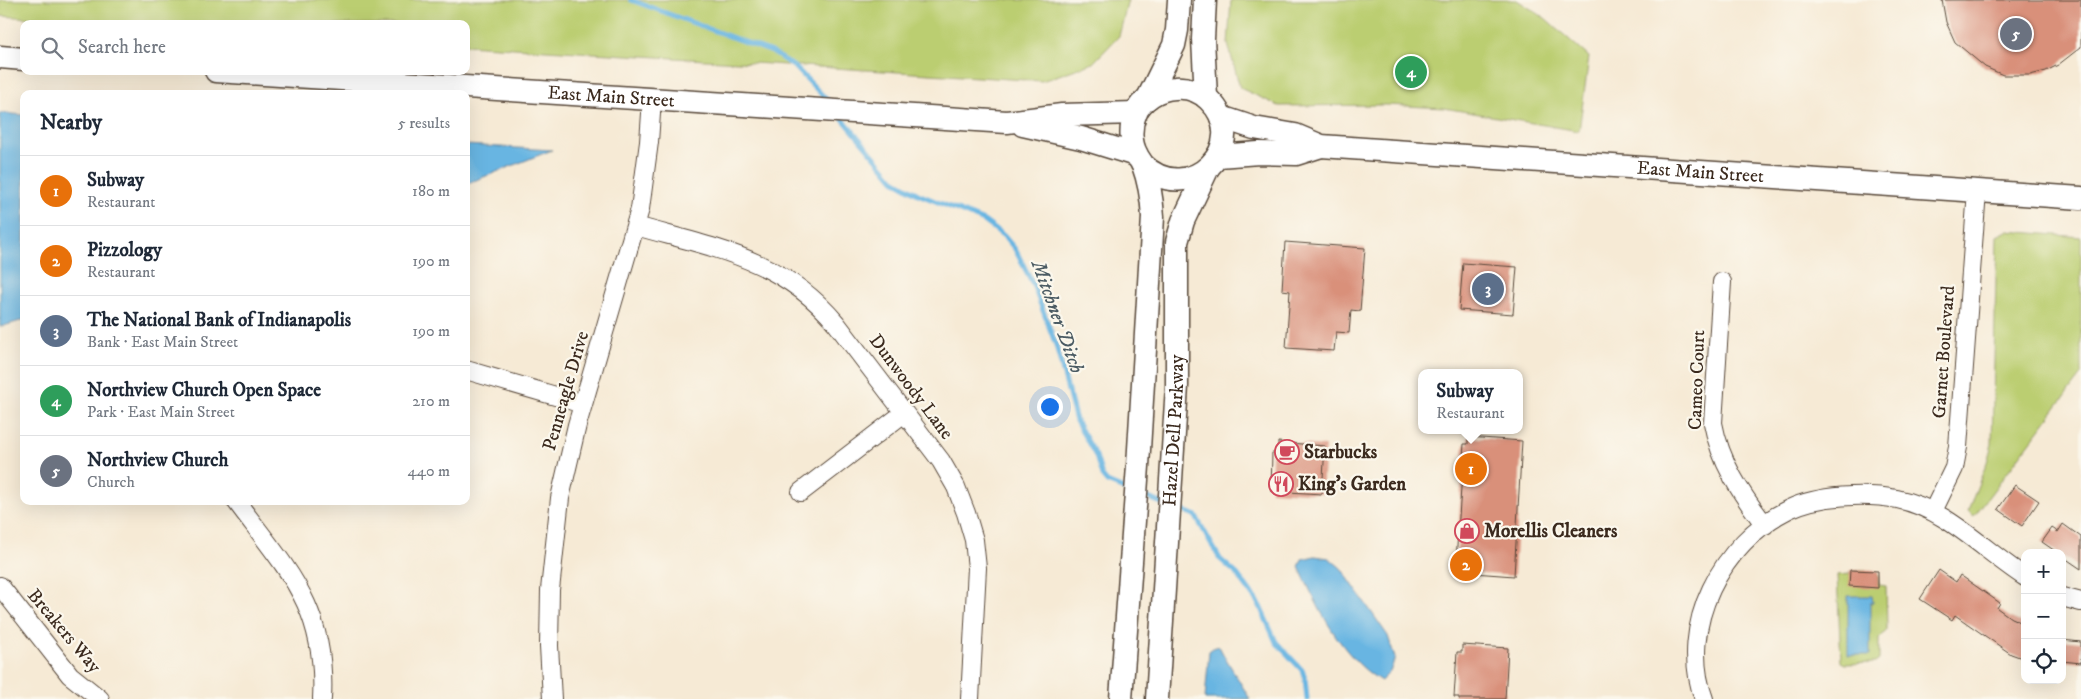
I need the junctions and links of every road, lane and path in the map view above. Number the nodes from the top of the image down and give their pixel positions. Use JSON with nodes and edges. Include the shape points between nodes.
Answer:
{"nodes":[{"id":1,"x":1178,"y":0,"type":"edge"},
{"id":2,"x":1205,"y":0,"type":"edge"},
{"id":3,"x":0,"y":57,"type":"edge"},
{"id":4,"x":20,"y":59,"type":"edge"},
{"id":5,"x":278,"y":75,"type":"edge"},
{"id":6,"x":1206,"y":97,"type":"junction"},
{"id":7,"x":652,"y":99,"type":"junction"},
{"id":8,"x":1142,"y":106,"type":"junction"},
{"id":9,"x":1221,"y":118,"type":"junction"},
{"id":10,"x":1007,"y":122,"type":"junction"},
{"id":11,"x":1320,"y":146,"type":"junction"},
{"id":12,"x":1139,"y":159,"type":"junction"},
{"id":13,"x":1213,"y":162,"type":"junction"},
{"id":14,"x":1976,"y":191,"type":"junction"},
{"id":15,"x":2081,"y":198,"type":"edge"},
{"id":16,"x":636,"y":226,"type":"junction"},
{"id":17,"x":1722,"y":282,"type":"dead end"},
{"id":18,"x":470,"y":371,"type":"edge"},
{"id":19,"x":583,"y":404,"type":"junction"},
{"id":20,"x":904,"y":413,"type":"junction"},
{"id":21,"x":801,"y":492,"type":"dead end"},
{"id":22,"x":239,"y":505,"type":"edge"},
{"id":23,"x":1933,"y":511,"type":"junction"},
{"id":24,"x":1765,"y":525,"type":"junction"},
{"id":25,"x":2021,"y":574,"type":"edge"},
{"id":26,"x":2,"y":594,"type":"edge"},
{"id":27,"x":2066,"y":598,"type":"edge"},
{"id":28,"x":2081,"y":602,"type":"edge"},
{"id":29,"x":100,"y":699,"type":"edge"},
{"id":30,"x":322,"y":699,"type":"edge"},
{"id":31,"x":552,"y":699,"type":"edge"},
{"id":32,"x":970,"y":699,"type":"edge"},
{"id":33,"x":1121,"y":699,"type":"edge"},
{"id":34,"x":1157,"y":699,"type":"edge"},
{"id":35,"x":1704,"y":699,"type":"edge"}],
"edges":[{"from":1,"to":8,"type":"main road","via":[[1174,45]]},
{"from":2,"to":6,"type":"main road"},
{"from":3,"to":4,"type":"main road"},
{"from":5,"to":7,"type":"main road","name":"East Main Street"},
{"from":6,"to":8,"type":"main road","via":[[1190,89],[1164,89]]},
{"from":6,"to":9,"type":"main road"},
{"from":7,"to":10,"type":"main road","name":"East Main Street"},
{"from":7,"to":16,"type":"street","name":"Penneagle Drive","via":[[650,142]]},
{"from":8,"to":10,"type":"main road","name":"East Main Street"},
{"from":8,"to":12,"type":"main road","via":[[1131,134]]},
{"from":9,"to":11,"type":"main road","name":"East Main Street","via":[[1296,135]]},
{"from":9,"to":13,"type":"main road","via":[[1224,133]]},
{"from":10,"to":12,"type":"main road","name":"East Main Street","via":[[1080,138]]},
{"from":11,"to":13,"type":"main road","name":"East Main Street","via":[[1296,154],[1259,153]]},
{"from":11,"to":14,"type":"main road","name":"East Main Street"},
{"from":12,"to":13,"type":"main road","via":[[1155,174],[1170,179],[1194,177]]},
{"from":12,"to":33,"type":"main road","name":"Hazel Dell Parkway","via":[[1151,197],[1153,217]]},
{"from":13,"to":34,"type":"main road","name":"Hazel Dell Parkway","via":[[1183,221],[1177,242],[1178,362]]},
{"from":14,"to":15,"type":"main road","name":"East Main Street"},
{"from":14,"to":23,"type":"street","name":"Garnet Boulevard","via":[[1958,447],[1954,468]]},
{"from":16,"to":19,"type":"street","name":"Penneagle Drive"},
{"from":16,"to":20,"type":"street","name":"Dunwoody Lane","via":[[746,258],[792,282],[829,314]]},
{"from":17,"to":24,"type":"street","name":"Cameo Court","via":[[1713,423],[1716,440],[1733,479]]},
{"from":18,"to":19,"type":"street"},
{"from":19,"to":31,"type":"street","name":"Penneagle Drive","via":[[560,498],[551,572],[549,646]]},
{"from":20,"to":21,"type":"street"},
{"from":20,"to":32,"type":"street","name":"Dunwoody Lane","via":[[941,461],[956,487],[974,540],[977,581]]},
{"from":22,"to":30,"type":"street","via":[[298,586],[310,612],[322,655]]},
{"from":23,"to":24,"type":"street","via":[[1881,497],[1823,498],[1790,509]]},
{"from":23,"to":25,"type":"street"},
{"from":24,"to":35,"type":"street","via":[[1721,570],[1710,590],[1696,648]]},
{"from":26,"to":29,"type":"street","name":"Breakers Way","via":[[70,675]]},
{"from":27,"to":28,"type":"street"}]}
